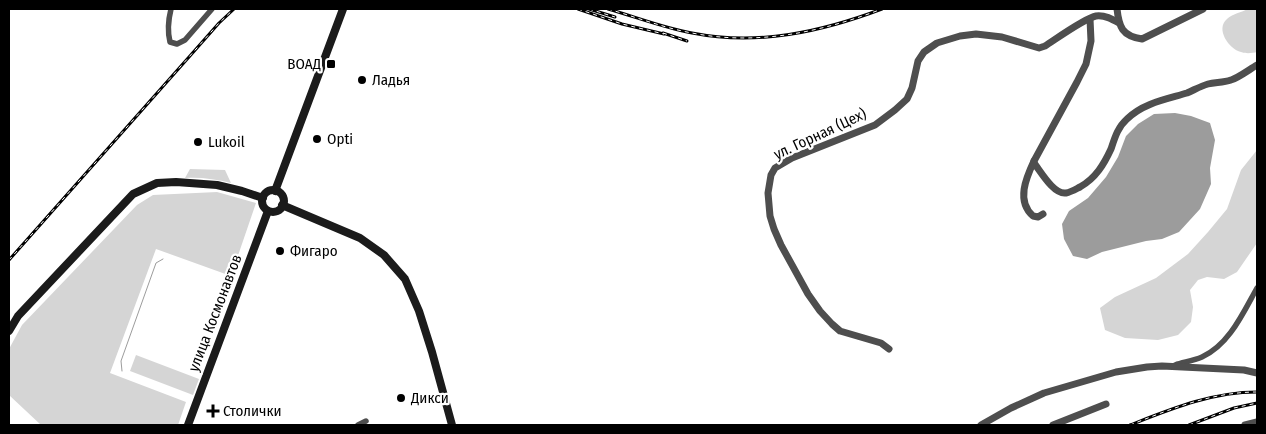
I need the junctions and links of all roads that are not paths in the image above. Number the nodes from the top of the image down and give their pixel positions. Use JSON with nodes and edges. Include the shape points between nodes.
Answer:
{"nodes":[{"id":1,"x":171,"y":9,"type":"edge"},
{"id":2,"x":212,"y":9,"type":"edge"},
{"id":3,"x":343,"y":9,"type":"edge"},
{"id":4,"x":1116,"y":9,"type":"edge"},
{"id":5,"x":1203,"y":9,"type":"edge"},
{"id":6,"x":1090,"y":19,"type":"junction"},
{"id":7,"x":1119,"y":23,"type":"junction"},
{"id":8,"x":1257,"y":65,"type":"edge"},
{"id":9,"x":1034,"y":161,"type":"junction"},
{"id":10,"x":275,"y":191,"type":"junction"},
{"id":11,"x":263,"y":198,"type":"junction"},
{"id":12,"x":282,"y":205,"type":"junction"},
{"id":13,"x":268,"y":211,"type":"junction"},
{"id":14,"x":1043,"y":214,"type":"dead end"},
{"id":15,"x":1257,"y":288,"type":"edge"},
{"id":16,"x":9,"y":331,"type":"edge"},
{"id":17,"x":889,"y":350,"type":"dead end"},
{"id":18,"x":1171,"y":367,"type":"junction"},
{"id":19,"x":1257,"y":373,"type":"edge"},
{"id":20,"x":1106,"y":404,"type":"dead end"},
{"id":21,"x":366,"y":421,"type":"dead end"},
{"id":22,"x":1257,"y":422,"type":"edge"},
{"id":23,"x":188,"y":425,"type":"edge"},
{"id":24,"x":358,"y":425,"type":"edge"},
{"id":25,"x":452,"y":425,"type":"edge"},
{"id":26,"x":981,"y":425,"type":"edge"},
{"id":27,"x":1053,"y":425,"type":"edge"},
{"id":28,"x":1245,"y":425,"type":"edge"}],
"edges":[{"from":1,"to":2,"type":"street","via":[[168,33],[170,42],[176,44],[185,40]]},
{"from":3,"to":10,"type":"main road"},
{"from":4,"to":7,"type":"street"},
{"from":5,"to":7,"type":"street","via":[[1142,39],[1131,38]]},
{"from":6,"to":7,"type":"street","via":[[1108,17]]},
{"from":6,"to":9,"type":"street","via":[[1091,41],[1086,64]]},
{"from":6,"to":17,"type":"street","name":"ул. Горная (Цех)","via":[[1039,48],[1002,37],[976,34],[937,43],[918,61],[907,99],[895,110],[875,125],[775,168],[768,193],[770,216],[780,245],[808,294],[820,312],[840,331],[881,343]]},
{"from":8,"to":9,"type":"street","via":[[1230,81],[1204,86],[1151,104],[1135,113],[1120,127],[1101,168],[1088,182],[1068,193],[1056,191]]},
{"from":9,"to":14,"type":"street","via":[[1026,178],[1024,200],[1026,208],[1034,216]]},
{"from":10,"to":11,"type":"main road","via":[[268,192]]},
{"from":10,"to":12,"type":"main road","via":[[281,196]]},
{"from":11,"to":13,"type":"main road","via":[[263,205]]},
{"from":11,"to":16,"type":"main road","via":[[217,185],[176,182],[157,183],[133,194],[18,316]]},
{"from":12,"to":13,"type":"main road","via":[[277,211]]},
{"from":12,"to":25,"type":"main road","via":[[360,238],[384,255],[405,279],[421,318]]},
{"from":13,"to":23,"type":"main road","name":"улица Космонавтов"},
{"from":15,"to":18,"type":"street","via":[[1220,344],[1202,357]]},
{"from":18,"to":19,"type":"street"},
{"from":18,"to":26,"type":"street","via":[[1134,368],[1072,384],[1044,393]]},
{"from":20,"to":27,"type":"street"},
{"from":21,"to":24,"type":"street"},
{"from":22,"to":28,"type":"street"}]}
